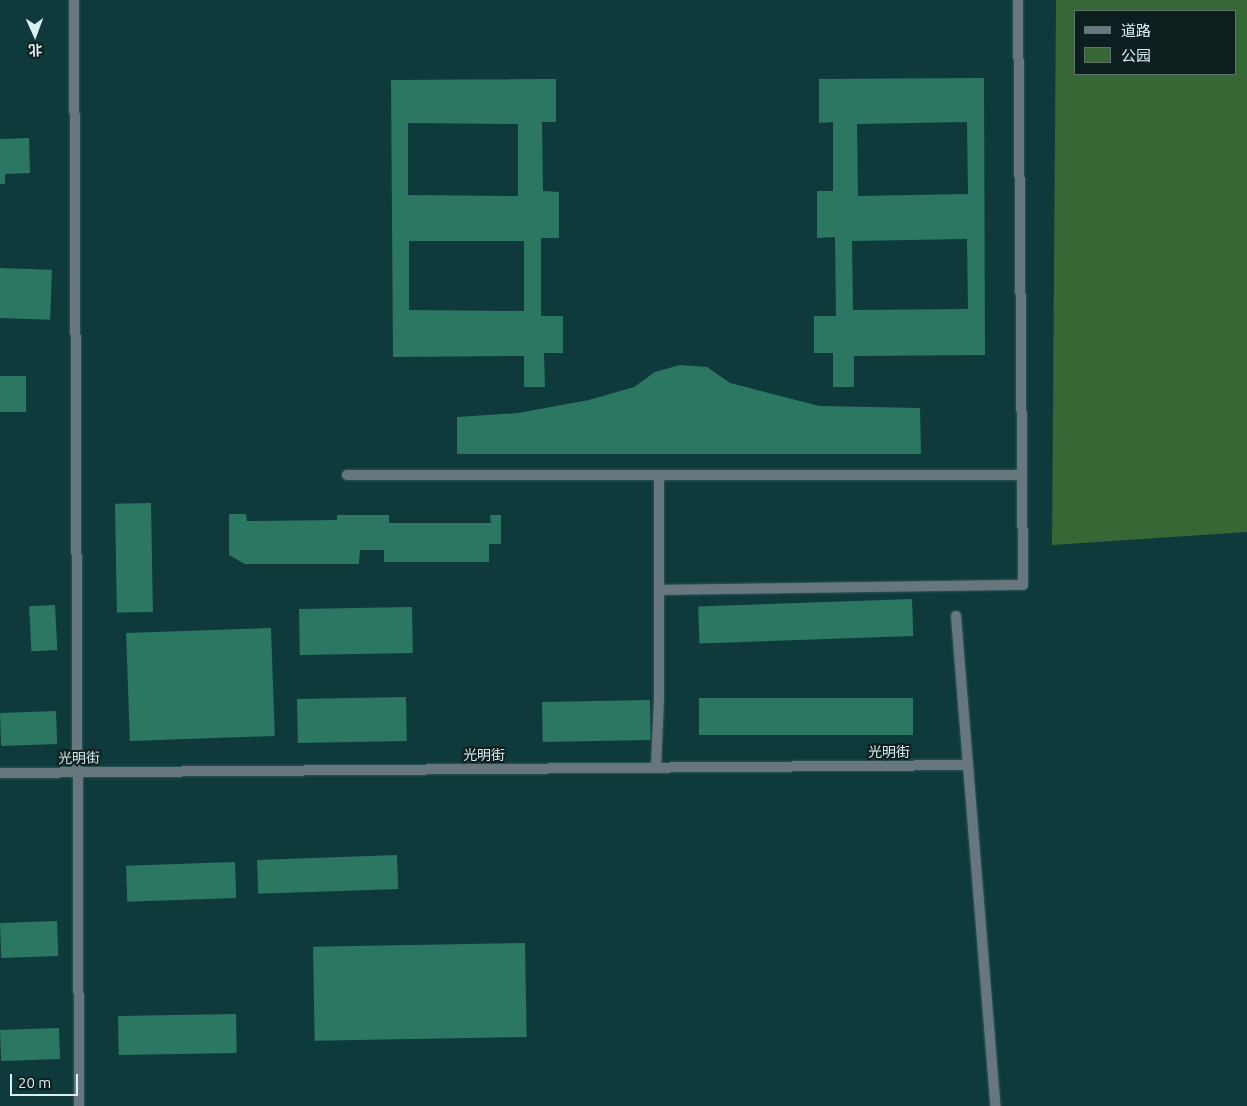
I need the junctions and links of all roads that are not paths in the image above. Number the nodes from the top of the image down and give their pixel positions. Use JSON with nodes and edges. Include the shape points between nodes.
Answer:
{"nodes":[{"id":1,"x":74,"y":0,"type":"edge"},
{"id":2,"x":1018,"y":0,"type":"edge"},
{"id":3,"x":347,"y":475,"type":"dead end"},
{"id":4,"x":659,"y":475,"type":"junction"},
{"id":5,"x":1022,"y":475,"type":"junction"},
{"id":6,"x":659,"y":590,"type":"junction"},
{"id":7,"x":956,"y":616,"type":"dead end"},
{"id":8,"x":968,"y":765,"type":"junction"},
{"id":9,"x":656,"y":768,"type":"junction"},
{"id":10,"x":77,"y":772,"type":"junction"},
{"id":11,"x":0,"y":773,"type":"edge"},
{"id":12,"x":79,"y":1106,"type":"edge"},
{"id":13,"x":995,"y":1106,"type":"edge"}],
"edges":[{"from":1,"to":10,"type":"street"},
{"from":2,"to":5,"type":"street"},
{"from":3,"to":4,"type":"street"},
{"from":4,"to":5,"type":"street"},
{"from":4,"to":6,"type":"street"},
{"from":5,"to":6,"type":"street","via":[[1024,585]]},
{"from":6,"to":9,"type":"street"},
{"from":7,"to":8,"type":"street"},
{"from":8,"to":9,"type":"street","name":"光明街"},
{"from":8,"to":13,"type":"street"},
{"from":9,"to":10,"type":"street","name":"光明街"},
{"from":10,"to":11,"type":"street","name":"光明街"},
{"from":10,"to":12,"type":"street"}]}
